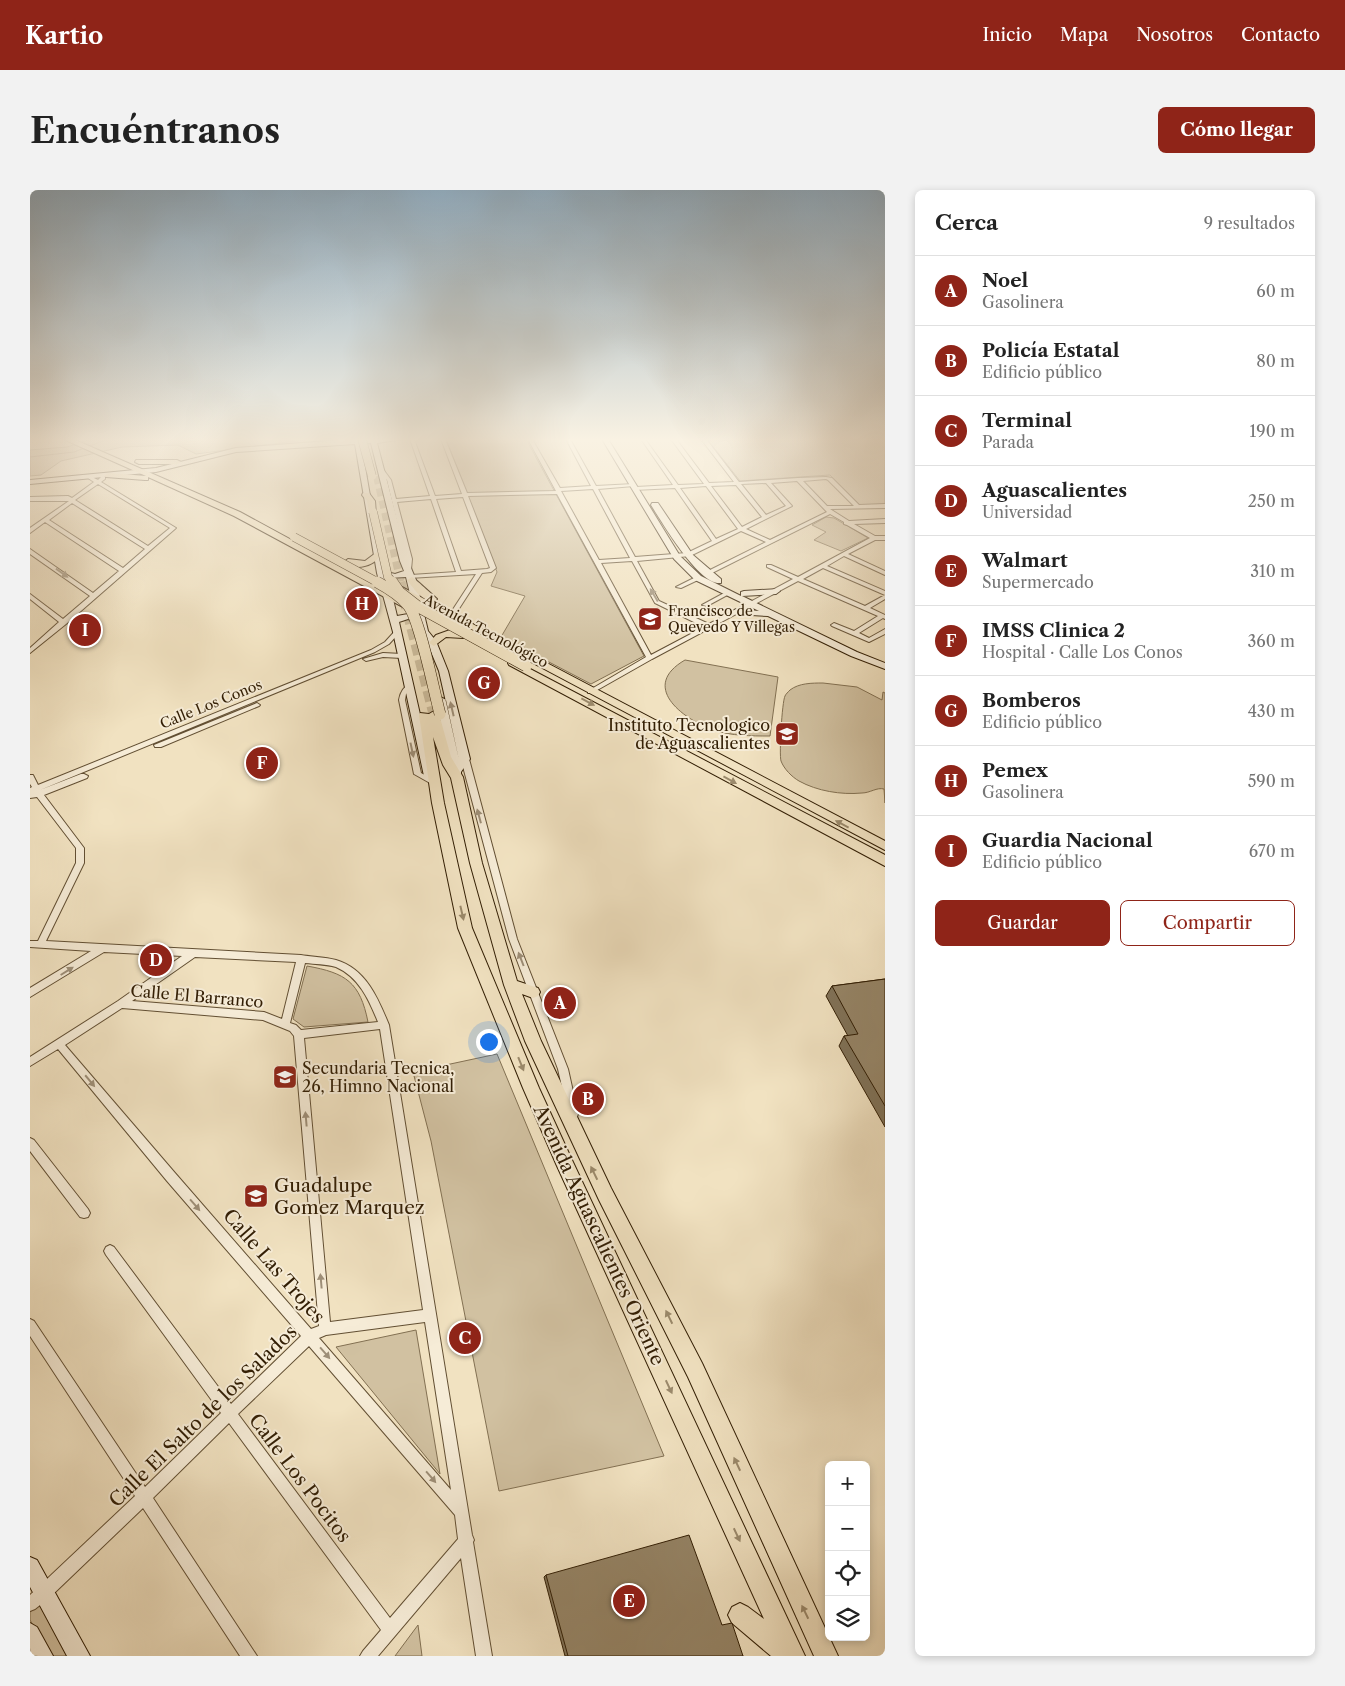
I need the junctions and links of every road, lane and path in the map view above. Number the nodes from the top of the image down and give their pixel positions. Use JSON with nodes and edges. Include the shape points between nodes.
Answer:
{"nodes":[{"id":1,"x":63,"y":507,"type":"edge"},
{"id":2,"x":85,"y":507,"type":"edge"},
{"id":3,"x":140,"y":507,"type":"edge"},
{"id":4,"x":224,"y":507,"type":"edge"},
{"id":5,"x":239,"y":507,"type":"edge"},
{"id":6,"x":368,"y":507,"type":"edge"},
{"id":7,"x":372,"y":507,"type":"edge"},
{"id":8,"x":387,"y":507,"type":"edge"},
{"id":9,"x":396,"y":507,"type":"edge"},
{"id":10,"x":437,"y":507,"type":"edge"},
{"id":11,"x":469,"y":507,"type":"edge"},
{"id":12,"x":568,"y":507,"type":"edge"},
{"id":13,"x":605,"y":507,"type":"edge"},
{"id":14,"x":649,"y":507,"type":"edge"},
{"id":15,"x":652,"y":507,"type":"edge"},
{"id":16,"x":692,"y":507,"type":"edge"},
{"id":17,"x":724,"y":507,"type":"edge"},
{"id":18,"x":757,"y":507,"type":"edge"},
{"id":19,"x":786,"y":507,"type":"edge"},
{"id":20,"x":825,"y":507,"type":"edge"},
{"id":21,"x":854,"y":507,"type":"edge"},
{"id":22,"x":828,"y":510,"type":"junction"},
{"id":23,"x":766,"y":518,"type":"junction"},
{"id":24,"x":45,"y":520,"type":"junction"},
{"id":25,"x":885,"y":521,"type":"edge"},
{"id":26,"x":846,"y":523,"type":"junction"},
{"id":27,"x":280,"y":528,"type":"junction"},
{"id":28,"x":741,"y":529,"type":"junction"},
{"id":29,"x":30,"y":531,"type":"edge"},
{"id":30,"x":874,"y":538,"type":"junction"},
{"id":31,"x":885,"y":538,"type":"edge"},
{"id":32,"x":715,"y":542,"type":"junction"},
{"id":33,"x":770,"y":542,"type":"junction"},
{"id":34,"x":149,"y":548,"type":"junction"},
{"id":35,"x":30,"y":550,"type":"edge"},
{"id":36,"x":844,"y":554,"type":"junction"},
{"id":37,"x":377,"y":555,"type":"junction"},
{"id":38,"x":688,"y":555,"type":"junction"},
{"id":39,"x":677,"y":557,"type":"junction"},
{"id":40,"x":634,"y":559,"type":"junction"},
{"id":41,"x":348,"y":562,"type":"junction"},
{"id":42,"x":598,"y":562,"type":"junction"},
{"id":43,"x":769,"y":566,"type":"dead end"},
{"id":44,"x":823,"y":566,"type":"junction"},
{"id":45,"x":123,"y":571,"type":"junction"},
{"id":46,"x":481,"y":571,"type":"junction"},
{"id":47,"x":885,"y":572,"type":"edge"},
{"id":48,"x":459,"y":573,"type":"junction"},
{"id":49,"x":706,"y":574,"type":"junction"},
{"id":50,"x":410,"y":575,"type":"junction"},
{"id":51,"x":382,"y":577,"type":"junction"},
{"id":52,"x":698,"y":578,"type":"junction"},
{"id":53,"x":800,"y":578,"type":"junction"},
{"id":54,"x":679,"y":587,"type":"dead end"},
{"id":55,"x":776,"y":591,"type":"junction"},
{"id":56,"x":386,"y":594,"type":"junction"},
{"id":57,"x":730,"y":594,"type":"junction"},
{"id":58,"x":744,"y":594,"type":"junction"},
{"id":59,"x":885,"y":595,"type":"edge"},
{"id":60,"x":30,"y":596,"type":"edge"},
{"id":61,"x":93,"y":596,"type":"junction"},
{"id":62,"x":415,"y":597,"type":"junction"},
{"id":63,"x":756,"y":602,"type":"junction"},
{"id":64,"x":705,"y":605,"type":"dead end"},
{"id":65,"x":866,"y":608,"type":"junction"},
{"id":66,"x":736,"y":613,"type":"junction"},
{"id":67,"x":777,"y":616,"type":"junction"},
{"id":68,"x":884,"y":616,"type":"edge"},
{"id":69,"x":420,"y":617,"type":"junction"},
{"id":70,"x":450,"y":617,"type":"junction"},
{"id":71,"x":394,"y":622,"type":"junction"},
{"id":72,"x":64,"y":623,"type":"junction"},
{"id":73,"x":834,"y":625,"type":"dead end"},
{"id":74,"x":710,"y":627,"type":"junction"},
{"id":75,"x":885,"y":631,"type":"edge"},
{"id":76,"x":397,"y":632,"type":"junction"},
{"id":77,"x":423,"y":632,"type":"junction"},
{"id":78,"x":854,"y":634,"type":"junction"},
{"id":79,"x":463,"y":635,"type":"junction"},
{"id":80,"x":434,"y":643,"type":"junction"},
{"id":81,"x":30,"y":651,"type":"edge"},
{"id":82,"x":402,"y":656,"type":"junction"},
{"id":83,"x":650,"y":658,"type":"junction"},
{"id":84,"x":885,"y":659,"type":"edge"},
{"id":85,"x":885,"y":666,"type":"edge"},
{"id":86,"x":566,"y":691,"type":"junction"},
{"id":87,"x":590,"y":692,"type":"junction"},
{"id":88,"x":432,"y":714,"type":"junction"},
{"id":89,"x":218,"y":718,"type":"junction"},
{"id":90,"x":448,"y":736,"type":"junction"},
{"id":91,"x":465,"y":759,"type":"junction"},
{"id":92,"x":457,"y":774,"type":"junction"},
{"id":93,"x":30,"y":777,"type":"edge"},
{"id":94,"x":34,"y":792,"type":"edge"},
{"id":95,"x":438,"y":803,"type":"junction"},
{"id":96,"x":885,"y":846,"type":"edge"},
{"id":97,"x":885,"y":861,"type":"edge"},
{"id":98,"x":30,"y":944,"type":"edge"},
{"id":99,"x":40,"y":945,"type":"junction"},
{"id":100,"x":103,"y":948,"type":"junction"},
{"id":101,"x":193,"y":953,"type":"junction"},
{"id":102,"x":301,"y":959,"type":"junction"},
{"id":103,"x":511,"y":985,"type":"junction"},
{"id":104,"x":533,"y":992,"type":"junction"},
{"id":105,"x":30,"y":994,"type":"edge"},
{"id":106,"x":121,"y":1004,"type":"junction"},
{"id":107,"x":286,"y":1024,"type":"junction"},
{"id":108,"x":384,"y":1025,"type":"junction"},
{"id":109,"x":299,"y":1034,"type":"junction"},
{"id":110,"x":59,"y":1044,"type":"junction"},
{"id":111,"x":30,"y":1062,"type":"edge"},
{"id":112,"x":578,"y":1138,"type":"junction"},
{"id":113,"x":30,"y":1143,"type":"edge"},
{"id":114,"x":84,"y":1213,"type":"dead end"},
{"id":115,"x":110,"y":1251,"type":"dead end"},
{"id":116,"x":430,"y":1316,"type":"junction"},
{"id":117,"x":30,"y":1325,"type":"edge"},
{"id":118,"x":325,"y":1329,"type":"junction"},
{"id":119,"x":310,"y":1336,"type":"junction"},
{"id":120,"x":228,"y":1414,"type":"junction"},
{"id":121,"x":144,"y":1499,"type":"junction"},
{"id":122,"x":461,"y":1512,"type":"junction"},
{"id":123,"x":466,"y":1540,"type":"junction"},
{"id":124,"x":30,"y":1567,"type":"edge"},
{"id":125,"x":37,"y":1598,"type":"edge"},
{"id":126,"x":740,"y":1615,"type":"dead end"},
{"id":127,"x":390,"y":1630,"type":"junction"},
{"id":128,"x":30,"y":1634,"type":"edge"},
{"id":129,"x":42,"y":1656,"type":"edge"},
{"id":130,"x":78,"y":1656,"type":"edge"},
{"id":131,"x":249,"y":1656,"type":"edge"},
{"id":132,"x":368,"y":1656,"type":"edge"},
{"id":133,"x":484,"y":1656,"type":"edge"},
{"id":134,"x":788,"y":1656,"type":"edge"},
{"id":135,"x":793,"y":1656,"type":"edge"},
{"id":136,"x":826,"y":1656,"type":"edge"}],
"edges":[{"from":1,"to":24,"type":"street"},
{"from":2,"to":34,"type":"street"},
{"from":3,"to":34,"type":"street","via":[[173,528]]},
{"from":4,"to":56,"type":"main road","name":"Avenida Tecnológico"},
{"from":5,"to":27,"type":"main road","name":"Avenida Tecnológico"},
{"from":6,"to":37,"type":"main road","name":"Avenida Aguascalientes Oriente"},
{"from":7,"to":86,"type":"main road","bridge":true,"via":[[388,577],[399,592],[417,606],[563,686]]},
{"from":8,"to":50,"type":"main road","name":"Avenida Aguascalientes Oriente"},
{"from":9,"to":50,"type":"street","name":"Avenida Aguascalientes Oriente"},
{"from":10,"to":48,"type":"street"},
{"from":11,"to":46,"type":"street","via":[[493,568]]},
{"from":12,"to":42,"type":"street"},
{"from":13,"to":40,"type":"street"},
{"from":14,"to":39,"type":"main road"},
{"from":15,"to":38,"type":"main road"},
{"from":16,"to":32,"type":"street"},
{"from":17,"to":28,"type":"street"},
{"from":18,"to":23,"type":"street"},
{"from":19,"to":23,"type":"street"},
{"from":20,"to":22,"type":"street"},
{"from":21,"to":22,"type":"street"},
{"from":22,"to":26,"type":"street"},
{"from":22,"to":33,"type":"street"},
{"from":23,"to":28,"type":"street"},
{"from":24,"to":29,"type":"street"},
{"from":24,"to":45,"type":"street"},
{"from":25,"to":26,"type":"street"},
{"from":26,"to":30,"type":"street"},
{"from":27,"to":41,"type":"main road","name":"Avenida Tecnológico"},
{"from":27,"to":88,"type":"main road","bridge":true,"via":[[379,583],[410,607],[418,627]]},
{"from":28,"to":32,"type":"street"},
{"from":28,"to":33,"type":"street"},
{"from":30,"to":31,"type":"street"},
{"from":30,"to":36,"type":"street"},
{"from":32,"to":38,"type":"street"},
{"from":33,"to":49,"type":"street"},
{"from":34,"to":45,"type":"street"},
{"from":35,"to":61,"type":"street","one_way":true},
{"from":36,"to":44,"type":"street"},
{"from":36,"to":47,"type":"street"},
{"from":37,"to":41,"type":"main road","via":[[365,563]]},
{"from":37,"to":51,"type":"main road","name":"Avenida Aguascalientes Oriente"},
{"from":38,"to":39,"type":"street"},
{"from":38,"to":49,"type":"main road"},
{"from":39,"to":40,"type":"street"},
{"from":39,"to":52,"type":"main road"},
{"from":40,"to":42,"type":"street"},
{"from":74,"to":40,"type":"street","one_way":true,"via":[[657,602]]},
{"from":41,"to":51,"type":"main road","name":"Avenida Tecnológico"},
{"from":42,"to":83,"type":"street"},
{"from":43,"to":53,"type":"street"},
{"from":44,"to":53,"type":"street"},
{"from":44,"to":59,"type":"street"},
{"from":45,"to":61,"type":"street"},
{"from":46,"to":48,"type":"street"},
{"from":46,"to":70,"type":"street"},
{"from":48,"to":50,"type":"street"},
{"from":49,"to":58,"type":"main road"},
{"from":50,"to":51,"type":"main road"},
{"from":50,"to":62,"type":"main road","name":"Avenida Aguascalientes Oriente"},
{"from":50,"to":70,"type":"main road","via":[[424,595],[444,606]]},
{"from":51,"to":56,"type":"main road","name":"Avenida Aguascalientes Oriente"},
{"from":51,"to":62,"type":"main road","name":"Avenida Tecnológico"},
{"from":52,"to":54,"type":"street"},
{"from":52,"to":57,"type":"main road"},
{"from":53,"to":55,"type":"street"},
{"from":53,"to":65,"type":"street"},
{"from":55,"to":58,"type":"main road"},
{"from":55,"to":63,"type":"street"},
{"from":56,"to":69,"type":"main road","name":"Avenida Tecnológico"},
{"from":56,"to":71,"type":"main road","name":"Avenida Aguascalientes Oriente"},
{"from":57,"to":63,"type":"main road"},
{"from":57,"to":64,"type":"street"},
{"from":57,"to":66,"type":"main road","via":[[736,603]]},
{"from":58,"to":63,"type":"main road"},
{"from":59,"to":65,"type":"street"},
{"from":60,"to":72,"type":"street"},
{"from":61,"to":72,"type":"street"},
{"from":62,"to":69,"type":"main road","name":"Avenida Aguascalientes Oriente"},
{"from":62,"to":70,"type":"main road","name":"Avenida Tecnológico"},
{"from":63,"to":66,"type":"street"},
{"from":63,"to":67,"type":"main road"},
{"from":63,"to":84,"type":"main road"},
{"from":65,"to":68,"type":"street"},
{"from":66,"to":67,"type":"main road"},
{"from":66,"to":74,"type":"street"},
{"from":67,"to":85,"type":"main road"},
{"from":68,"to":78,"type":"street"},
{"from":69,"to":71,"type":"main road","via":[[406,617]]},
{"from":69,"to":77,"type":"main road","name":"Avenida Aguascalientes Oriente"},
{"from":69,"to":79,"type":"main road","name":"Avenida Tecnológico"},
{"from":70,"to":87,"type":"main road","name":"Avenida Tecnológico"},
{"from":71,"to":76,"type":"main road","name":"Avenida Aguascalientes Oriente"},
{"from":72,"to":81,"type":"street"},
{"from":73,"to":78,"type":"street"},
{"from":74,"to":83,"type":"street"},
{"from":75,"to":78,"type":"street","via":[[868,640]]},
{"from":76,"to":82,"type":"main road","name":"Avenida Aguascalientes Oriente"},
{"from":76,"to":89,"type":"street","name":"Calle Los Conos","via":[[373,651]]},
{"from":77,"to":80,"type":"main road","name":"Avenida Aguascalientes Oriente"},
{"from":77,"to":90,"type":"main road","name":"Avenida Aguascalientes Oriente"},
{"from":79,"to":80,"type":"main road","via":[[444,634]]},
{"from":79,"to":86,"type":"main road","name":"Avenida Tecnológico"},
{"from":91,"to":80,"type":"main road","name":"Avenida Aguascalientes Oriente","one_way":true},
{"from":82,"to":89,"type":"street","name":"Calle Los Conos","via":[[390,654],[368,658]]},
{"from":82,"to":95,"type":"main road","name":"Avenida Aguascalientes Oriente","one_way":true,"via":[[430,781]]},
{"from":83,"to":87,"type":"street"},
{"from":86,"to":97,"type":"main road","name":"Avenida Tecnológico","one_way":true},
{"from":96,"to":87,"type":"main road","name":"Avenida Tecnológico","one_way":true},
{"from":88,"to":90,"type":"main road"},
{"from":88,"to":92,"type":"main road","name":"Avenida Aguascalientes Oriente","via":[[452,773]]},
{"from":88,"to":95,"type":"main road","name":"Avenida Aguascalientes Oriente"},
{"from":89,"to":94,"type":"street","name":"Calle Los Conos"},
{"from":90,"to":92,"type":"main road","name":"Avenida Aguascalientes Oriente"},
{"from":91,"to":92,"type":"main road"},
{"from":104,"to":91,"type":"street","name":"Avenida Aguascalientes Oriente","one_way":true,"via":[[510,930]]},
{"from":92,"to":103,"type":"main road","name":"Avenida Aguascalientes Oriente","via":[[476,863]]},
{"from":93,"to":94,"type":"street"},
{"from":94,"to":99,"type":"street","via":[[80,848],[80,863]]},
{"from":95,"to":135,"type":"main road","name":"Avenida Aguascalientes Oriente","one_way":true,"via":[[466,928],[531,1088]]},
{"from":98,"to":99,"type":"street"},
{"from":99,"to":100,"type":"street"},
{"from":100,"to":101,"type":"street"},
{"from":105,"to":100,"type":"street","one_way":true},
{"from":101,"to":102,"type":"street"},
{"from":101,"to":106,"type":"street"},
{"from":102,"to":107,"type":"street"},
{"from":102,"to":108,"type":"street","via":[[338,965],[360,978],[373,997]]},
{"from":103,"to":104,"type":"main road"},
{"from":103,"to":112,"type":"main road","name":"Avenida Aguascalientes Oriente"},
{"from":104,"to":112,"type":"street","name":"Avenida Aguascalientes Oriente","via":[[564,1069]]},
{"from":106,"to":107,"type":"street","name":"Calle El Barranco","via":[[264,1016]]},
{"from":106,"to":110,"type":"street"},
{"from":107,"to":109,"type":"street","name":"Calle El Barranco"},
{"from":108,"to":109,"type":"street"},
{"from":108,"to":116,"type":"street"},
{"from":118,"to":109,"type":"street","one_way":true},
{"from":110,"to":111,"type":"street"},
{"from":110,"to":119,"type":"street","name":"Calle Las Trojes","one_way":true},
{"from":136,"to":112,"type":"main road","name":"Avenida Aguascalientes Oriente","one_way":true,"via":[[695,1370]]},
{"from":113,"to":114,"type":"street"},
{"from":115,"to":120,"type":"street","name":"Calle Los Pocitos"},
{"from":116,"to":118,"type":"street","name":"Calle El Salto de los Salados"},
{"from":116,"to":122,"type":"street"},
{"from":117,"to":121,"type":"street"},
{"from":118,"to":119,"type":"street","name":"Calle El Salto de los Salados"},
{"from":119,"to":120,"type":"street","name":"Calle El Salto de los Salados"},
{"from":119,"to":122,"type":"street","name":"Calle Las Trojes","one_way":true},
{"from":120,"to":121,"type":"street","name":"Calle El Salto de los Salados"},
{"from":120,"to":127,"type":"street","name":"Calle Los Pocitos"},
{"from":121,"to":125,"type":"street","name":"Calle El Salto de los Salados"},
{"from":121,"to":131,"type":"street"},
{"from":122,"to":123,"type":"street"},
{"from":123,"to":127,"type":"street"},
{"from":123,"to":133,"type":"street"},
{"from":124,"to":125,"type":"main road"},
{"from":125,"to":130,"type":"main road"},
{"from":126,"to":134,"type":"main road"},
{"from":127,"to":132,"type":"street"},
{"from":128,"to":129,"type":"main road"}]}
